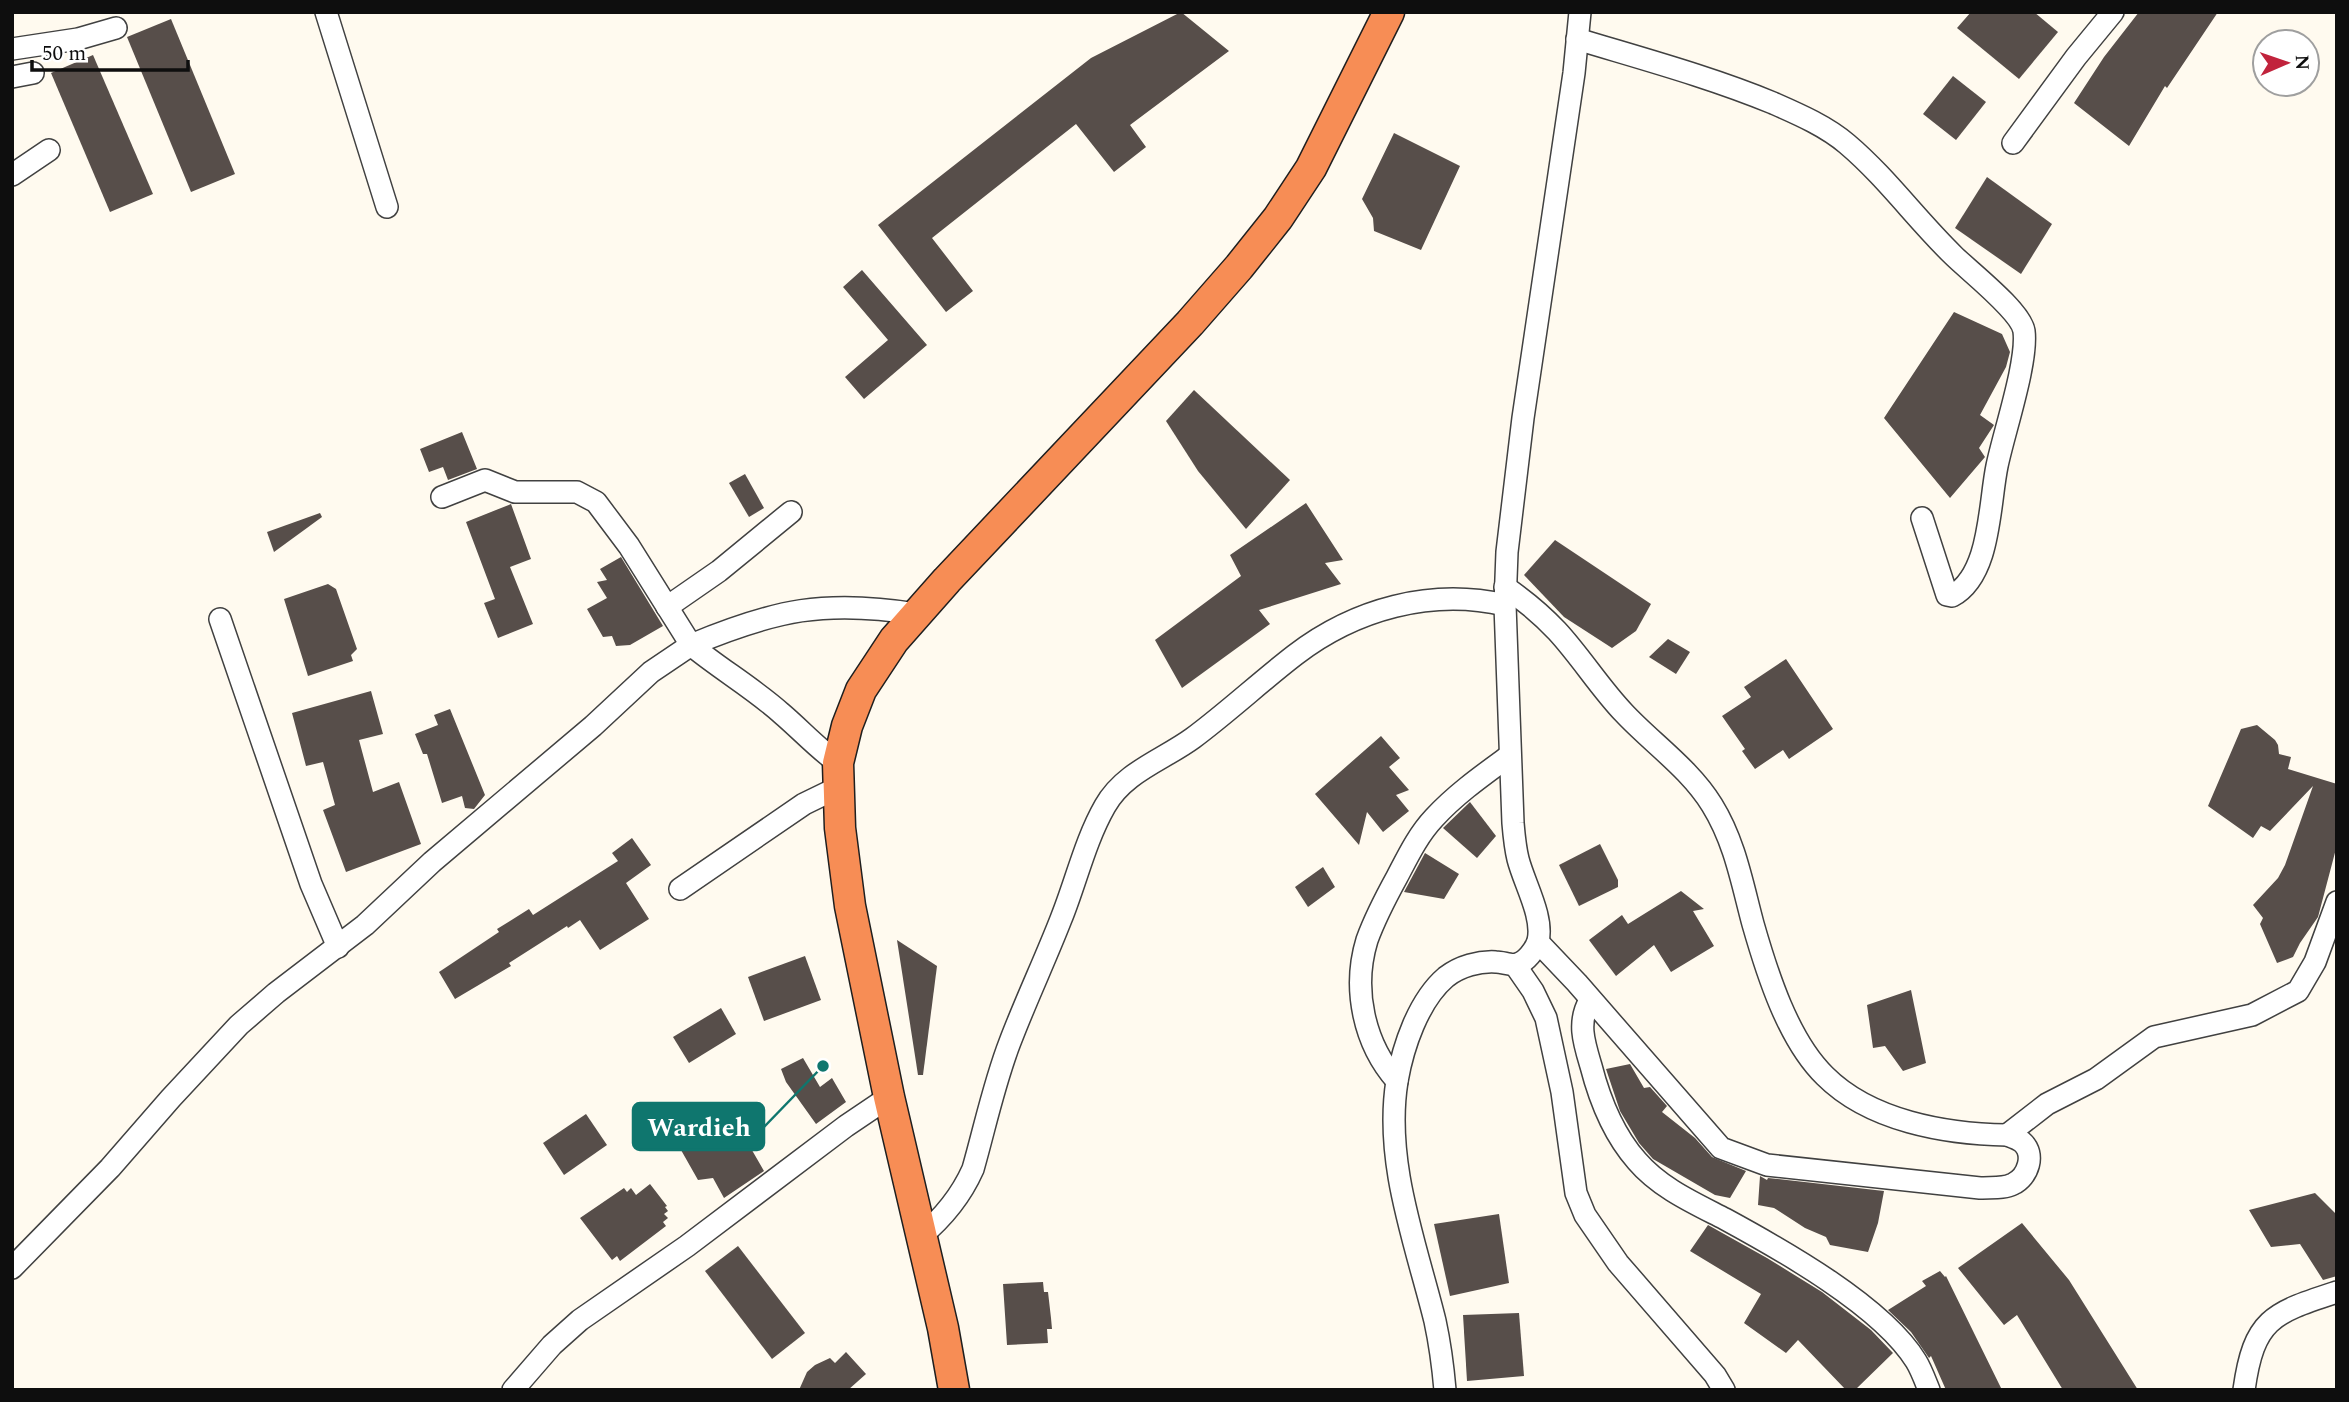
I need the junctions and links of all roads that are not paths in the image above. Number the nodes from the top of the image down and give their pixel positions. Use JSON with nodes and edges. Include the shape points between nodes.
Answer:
{"nodes":[{"id":1,"x":326,"y":12,"type":"edge"},
{"id":2,"x":1389,"y":12,"type":"edge"},
{"id":3,"x":1580,"y":12,"type":"edge"},
{"id":4,"x":2113,"y":12,"type":"edge"},
{"id":5,"x":116,"y":28,"type":"dead end"},
{"id":6,"x":1577,"y":39,"type":"junction"},
{"id":7,"x":12,"y":48,"type":"edge"},
{"id":8,"x":2013,"y":143,"type":"dead end"},
{"id":9,"x":49,"y":150,"type":"dead end"},
{"id":10,"x":12,"y":175,"type":"edge"},
{"id":11,"x":387,"y":207,"type":"dead end"},
{"id":12,"x":443,"y":497,"type":"dead end"},
{"id":13,"x":791,"y":512,"type":"dead end"},
{"id":14,"x":1922,"y":518,"type":"dead end"},
{"id":15,"x":1505,"y":596,"type":"junction"},
{"id":16,"x":667,"y":607,"type":"junction"},
{"id":17,"x":917,"y":614,"type":"junction"},
{"id":18,"x":220,"y":619,"type":"dead end"},
{"id":19,"x":691,"y":645,"type":"junction"},
{"id":20,"x":1509,"y":756,"type":"junction"},
{"id":21,"x":839,"y":775,"type":"junction"},
{"id":22,"x":680,"y":889,"type":"dead end"},
{"id":23,"x":2337,"y":902,"type":"edge"},
{"id":24,"x":1538,"y":942,"type":"junction"},
{"id":25,"x":338,"y":947,"type":"junction"},
{"id":26,"x":1515,"y":965,"type":"junction"},
{"id":27,"x":1590,"y":1000,"type":"junction"},
{"id":28,"x":1398,"y":1081,"type":"junction"},
{"id":29,"x":889,"y":1097,"type":"junction"},
{"id":30,"x":2007,"y":1135,"type":"junction"},
{"id":31,"x":920,"y":1237,"type":"junction"},
{"id":32,"x":12,"y":1268,"type":"edge"},
{"id":33,"x":2337,"y":1292,"type":"edge"},
{"id":34,"x":513,"y":1390,"type":"edge"},
{"id":35,"x":954,"y":1390,"type":"edge"},
{"id":36,"x":1445,"y":1390,"type":"edge"},
{"id":37,"x":1724,"y":1390,"type":"edge"},
{"id":38,"x":1929,"y":1390,"type":"edge"},
{"id":39,"x":2244,"y":1390,"type":"edge"}],
"edges":[{"from":1,"to":11,"type":"street"},
{"from":2,"to":17,"type":"highway","via":[[1311,169],[1278,218],[1190,323]]},
{"from":3,"to":6,"type":"street"},
{"from":4,"to":8,"type":"street"},
{"from":5,"to":7,"type":"street","via":[[78,39]]},
{"from":6,"to":14,"type":"street","via":[[1737,88],[1801,115],[1845,142],[2021,322],[2024,348],[1996,468],[1983,552],[1972,578],[1959,593],[1947,594]]},
{"from":6,"to":15,"type":"street","via":[[1511,511]]},
{"from":9,"to":10,"type":"street"},
{"from":12,"to":16,"type":"street","via":[[485,480],[515,492],[577,492],[596,502]]},
{"from":13,"to":16,"type":"street"},
{"from":15,"to":20,"type":"street"},
{"from":15,"to":30,"type":"street","via":[[1545,619],[1622,712],[1712,804],[1739,865],[1768,971],[1796,1036],[1823,1075],[1856,1100],[1902,1120],[1939,1130]]},
{"from":15,"to":31,"type":"street","via":[[1400,604],[1349,621],[1295,654],[1191,740],[1127,779],[1098,821],[1010,1044],[966,1185]]},
{"from":16,"to":19,"type":"street"},
{"from":17,"to":19,"type":"street","via":[[852,606],[800,609]]},
{"from":17,"to":21,"type":"highway","via":[[861,690],[847,726]]},
{"from":18,"to":25,"type":"street","via":[[311,884]]},
{"from":19,"to":21,"type":"street","via":[[782,714]]},
{"from":19,"to":25,"type":"street","via":[[651,672]]},
{"from":20,"to":24,"type":"street","via":[[1516,846],[1536,914]]},
{"from":20,"to":28,"type":"street","via":[[1421,833],[1367,942],[1363,1010],[1378,1054]]},
{"from":21,"to":22,"type":"street"},
{"from":21,"to":29,"type":"highway","via":[[850,906]]},
{"from":23,"to":30,"type":"street","via":[[2315,961],[2298,991],[2252,1014],[2154,1037],[2096,1079],[2047,1104]]},
{"from":24,"to":26,"type":"street","via":[[1529,956]]},
{"from":24,"to":27,"type":"street"},
{"from":25,"to":32,"type":"street","via":[[239,1025]]},
{"from":26,"to":28,"type":"street","via":[[1482,962],[1446,977],[1417,1018]]},
{"from":26,"to":37,"type":"street","via":[[1546,1018],[1576,1193],[1585,1215],[1618,1263]]},
{"from":27,"to":30,"type":"street","via":[[1721,1148],[1767,1165],[1980,1188],[2009,1186],[2025,1175],[2029,1160],[2025,1145]]},
{"from":27,"to":38,"type":"street","via":[[1583,1014],[1582,1033],[1594,1081],[1616,1135],[1637,1162],[1670,1189],[1765,1241],[1879,1319],[1916,1360]]},
{"from":28,"to":36,"type":"street","via":[[1397,1160],[1436,1324]]},
{"from":29,"to":31,"type":"highway"},
{"from":29,"to":34,"type":"street","via":[[580,1320]]},
{"from":31,"to":35,"type":"highway"},
{"from":33,"to":39,"type":"street","via":[[2297,1304],[2272,1318],[2258,1336]]}]}
